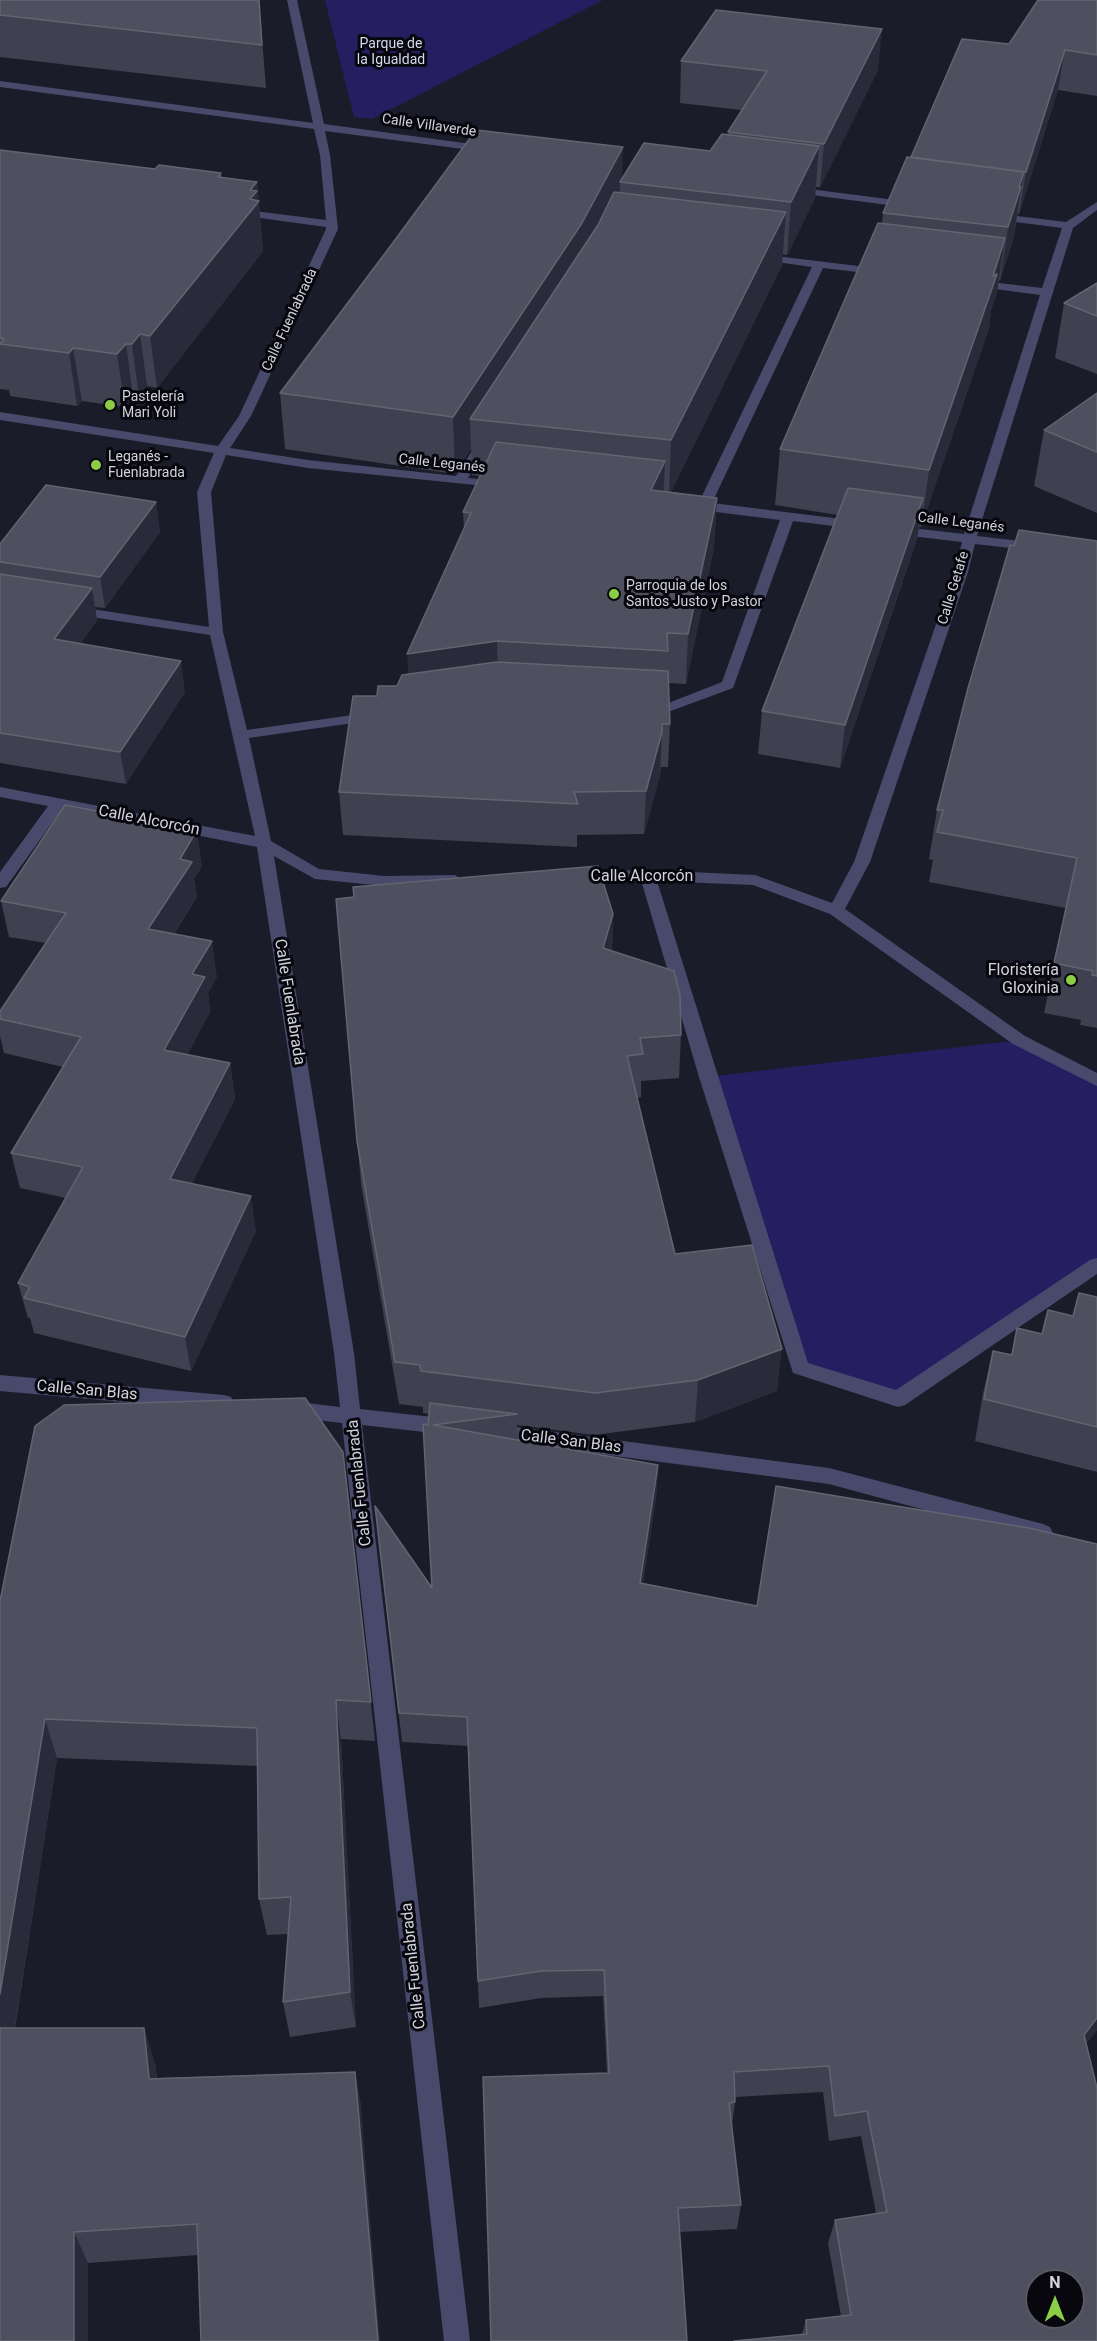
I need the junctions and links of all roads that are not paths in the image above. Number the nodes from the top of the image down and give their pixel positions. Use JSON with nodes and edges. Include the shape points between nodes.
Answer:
{"nodes":[{"id":1,"x":292,"y":0,"type":"edge"},
{"id":2,"x":0,"y":84,"type":"edge"},
{"id":3,"x":318,"y":127,"type":"junction"},
{"id":4,"x":495,"y":150,"type":"edge"},
{"id":5,"x":786,"y":189,"type":"edge"},
{"id":6,"x":927,"y":207,"type":"edge"},
{"id":7,"x":1096,"y":207,"type":"edge"},
{"id":8,"x":229,"y":211,"type":"edge"},
{"id":9,"x":986,"y":215,"type":"edge"},
{"id":10,"x":331,"y":224,"type":"junction"},
{"id":11,"x":1068,"y":226,"type":"junction"},
{"id":12,"x":748,"y":256,"type":"edge"},
{"id":13,"x":819,"y":264,"type":"junction"},
{"id":14,"x":890,"y":273,"type":"edge"},
{"id":15,"x":962,"y":282,"type":"edge"},
{"id":16,"x":1045,"y":292,"type":"junction"},
{"id":17,"x":0,"y":416,"type":"edge"},
{"id":18,"x":489,"y":433,"type":"edge"},
{"id":19,"x":222,"y":450,"type":"junction"},
{"id":20,"x":459,"y":481,"type":"junction"},
{"id":21,"x":518,"y":487,"type":"edge"},
{"id":22,"x":680,"y":504,"type":"edge"},
{"id":23,"x":704,"y":506,"type":"junction"},
{"id":24,"x":788,"y":516,"type":"junction"},
{"id":25,"x":969,"y":540,"type":"junction"},
{"id":26,"x":1050,"y":548,"type":"edge"},
{"id":27,"x":57,"y":607,"type":"edge"},
{"id":28,"x":216,"y":632,"type":"junction"},
{"id":29,"x":634,"y":706,"type":"edge"},
{"id":30,"x":393,"y":713,"type":"edge"},
{"id":31,"x":241,"y":735,"type":"junction"},
{"id":32,"x":0,"y":792,"type":"edge"},
{"id":33,"x":58,"y":803,"type":"junction"},
{"id":34,"x":264,"y":843,"type":"junction"},
{"id":35,"x":647,"y":875,"type":"junction"},
{"id":36,"x":563,"y":877,"type":"edge"},
{"id":37,"x":468,"y":879,"type":"edge"},
{"id":38,"x":0,"y":883,"type":"edge"},
{"id":39,"x":836,"y":909,"type":"junction"},
{"id":40,"x":1097,"y":1080,"type":"edge"},
{"id":41,"x":1097,"y":1264,"type":"edge"},
{"id":42,"x":0,"y":1383,"type":"edge"},
{"id":43,"x":246,"y":1405,"type":"edge"},
{"id":44,"x":270,"y":1407,"type":"edge"},
{"id":45,"x":352,"y":1414,"type":"junction"},
{"id":46,"x":1058,"y":1537,"type":"edge"},
{"id":47,"x":457,"y":2341,"type":"edge"}],
"edges":[{"from":1,"to":3,"type":"street","name":"Calle Fuenlabrada"},
{"from":2,"to":3,"type":"street","name":"Calle Villaverde"},
{"from":3,"to":4,"type":"street","name":"Calle Villaverde"},
{"from":3,"to":10,"type":"street","name":"Calle Fuenlabrada","via":[[325,155]]},
{"from":5,"to":6,"type":"street"},
{"from":7,"to":11,"type":"street"},
{"from":8,"to":10,"type":"street"},
{"from":9,"to":11,"type":"street"},
{"from":10,"to":19,"type":"street","name":"Calle Fuenlabrada","via":[[332,230],[245,416]]},
{"from":11,"to":16,"type":"street","name":"Calle Getafe"},
{"from":12,"to":13,"type":"street"},
{"from":13,"to":14,"type":"street"},
{"from":13,"to":23,"type":"street"},
{"from":15,"to":16,"type":"street"},
{"from":16,"to":25,"type":"street","name":"Calle Getafe"},
{"from":17,"to":19,"type":"street","name":"Calle Leganés"},
{"from":18,"to":20,"type":"street"},
{"from":19,"to":20,"type":"street","name":"Calle Leganés"},
{"from":19,"to":28,"type":"street","name":"Calle Fuenlabrada","via":[[204,492]]},
{"from":20,"to":21,"type":"street","name":"Calle Leganés"},
{"from":22,"to":23,"type":"street","name":"Calle Leganés"},
{"from":23,"to":24,"type":"street","name":"Calle Leganés"},
{"from":24,"to":25,"type":"street","name":"Calle Leganés"},
{"from":24,"to":29,"type":"street","via":[[728,685],[668,708]]},
{"from":25,"to":26,"type":"street","name":"Calle Leganés"},
{"from":25,"to":39,"type":"street","name":"Calle Getafe","via":[[862,862]]},
{"from":27,"to":28,"type":"street"},
{"from":28,"to":31,"type":"street","name":"Calle Fuenlabrada"},
{"from":30,"to":31,"type":"street"},
{"from":31,"to":34,"type":"street","name":"Calle Fuenlabrada"},
{"from":32,"to":33,"type":"street","name":"Calle Alcorcón"},
{"from":33,"to":34,"type":"street","name":"Calle Alcorcón"},
{"from":33,"to":38,"type":"street"},
{"from":34,"to":37,"type":"street","name":"Calle Alcorcón","via":[[315,874],[384,881]]},
{"from":34,"to":45,"type":"street","name":"Calle Fuenlabrada"},
{"from":35,"to":36,"type":"street","name":"Calle Alcorcón"},
{"from":35,"to":39,"type":"street","name":"Calle Alcorcón","via":[[755,880]]},
{"from":35,"to":41,"type":"street","via":[[800,1368],[898,1399]]},
{"from":39,"to":40,"type":"street","name":"Calle Alcorcón","via":[[1019,1040]]},
{"from":42,"to":43,"type":"street","name":"Calle San Blas"},
{"from":44,"to":45,"type":"street","name":"Calle San Blas"},
{"from":45,"to":46,"type":"street","name":"Calle San Blas","via":[[829,1476]]},
{"from":45,"to":47,"type":"street","name":"Calle Fuenlabrada"}]}
